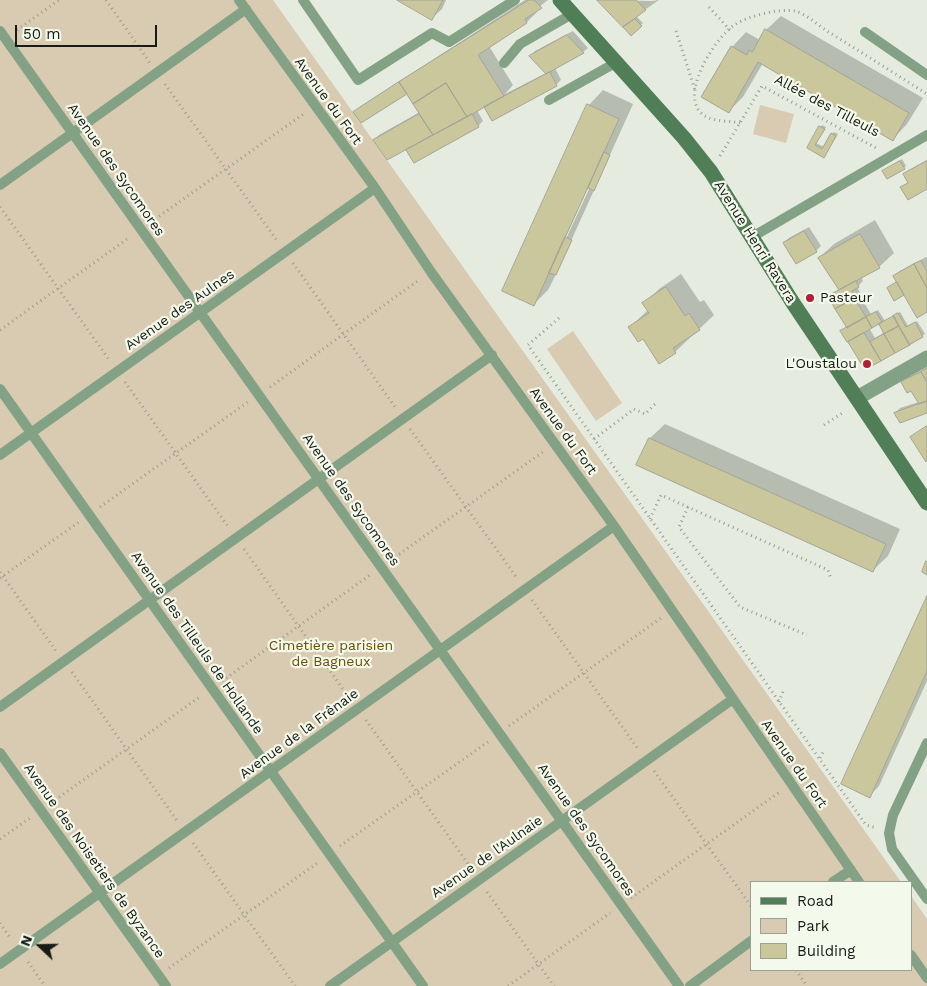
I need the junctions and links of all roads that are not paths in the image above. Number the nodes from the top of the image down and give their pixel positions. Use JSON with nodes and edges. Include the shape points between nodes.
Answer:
{"nodes":[{"id":1,"x":239,"y":0,"type":"edge"},
{"id":2,"x":303,"y":0,"type":"edge"},
{"id":3,"x":515,"y":0,"type":"edge"},
{"id":4,"x":560,"y":0,"type":"edge"},
{"id":5,"x":246,"y":9,"type":"junction"},
{"id":6,"x":572,"y":14,"type":"junction"},
{"id":7,"x":866,"y":32,"type":"dead end"},
{"id":8,"x":3,"y":35,"type":"edge"},
{"id":9,"x":504,"y":62,"type":"dead end"},
{"id":10,"x":617,"y":62,"type":"junction"},
{"id":11,"x":927,"y":74,"type":"edge"},
{"id":12,"x":549,"y":100,"type":"dead end"},
{"id":13,"x":72,"y":133,"type":"junction"},
{"id":14,"x":927,"y":135,"type":"edge"},
{"id":15,"x":0,"y":185,"type":"edge"},
{"id":16,"x":375,"y":188,"type":"junction"},
{"id":17,"x":752,"y":237,"type":"junction"},
{"id":18,"x":200,"y":312,"type":"junction"},
{"id":19,"x":492,"y":355,"type":"junction"},
{"id":20,"x":927,"y":358,"type":"edge"},
{"id":21,"x":0,"y":389,"type":"edge"},
{"id":22,"x":857,"y":398,"type":"junction"},
{"id":23,"x":31,"y":432,"type":"junction"},
{"id":24,"x":0,"y":455,"type":"edge"},
{"id":25,"x":318,"y":479,"type":"junction"},
{"id":26,"x":927,"y":503,"type":"edge"},
{"id":27,"x":614,"y":526,"type":"junction"},
{"id":28,"x":150,"y":600,"type":"junction"},
{"id":29,"x":440,"y":650,"type":"junction"},
{"id":30,"x":733,"y":699,"type":"junction"},
{"id":31,"x":0,"y":708,"type":"edge"},
{"id":32,"x":927,"y":743,"type":"edge"},
{"id":33,"x":0,"y":753,"type":"edge"},
{"id":34,"x":271,"y":771,"type":"junction"},
{"id":35,"x":562,"y":821,"type":"junction"},
{"id":36,"x":850,"y":870,"type":"junction"},
{"id":37,"x":834,"y":881,"type":"edge"},
{"id":38,"x":858,"y":881,"type":"edge"},
{"id":39,"x":100,"y":893,"type":"junction"},
{"id":40,"x":927,"y":899,"type":"edge"},
{"id":41,"x":750,"y":941,"type":"edge"},
{"id":42,"x":392,"y":942,"type":"junction"},
{"id":43,"x":912,"y":956,"type":"edge"},
{"id":44,"x":0,"y":964,"type":"edge"},
{"id":45,"x":927,"y":978,"type":"edge"},
{"id":46,"x":166,"y":986,"type":"edge"},
{"id":47,"x":330,"y":986,"type":"edge"},
{"id":48,"x":423,"y":986,"type":"edge"},
{"id":49,"x":679,"y":986,"type":"edge"},
{"id":50,"x":690,"y":986,"type":"edge"}],
"edges":[{"from":1,"to":5,"type":"lane","name":"Avenue du Fort"},
{"from":2,"to":3,"type":"lane","via":[[358,80],[432,33],[449,42]]},
{"from":4,"to":6,"type":"street","name":"Avenue Henri Ravera"},
{"from":5,"to":13,"type":"lane"},
{"from":5,"to":16,"type":"lane","name":"Avenue du Fort"},
{"from":6,"to":9,"type":"lane","via":[[520,44]]},
{"from":6,"to":10,"type":"street","name":"Avenue Henri Ravera"},
{"from":7,"to":11,"type":"lane"},
{"from":8,"to":13,"type":"lane","name":"Avenue des Sycomores"},
{"from":10,"to":12,"type":"lane"},
{"from":10,"to":17,"type":"street","name":"Avenue Henri Ravera","via":[[711,172]]},
{"from":13,"to":15,"type":"lane"},
{"from":13,"to":18,"type":"lane","name":"Avenue des Sycomores"},
{"from":14,"to":17,"type":"lane"},
{"from":16,"to":18,"type":"lane","name":"Avenue des Aulnes"},
{"from":16,"to":19,"type":"lane","name":"Avenue du Fort"},
{"from":17,"to":22,"type":"street","name":"Avenue Henri Ravera"},
{"from":18,"to":23,"type":"lane","name":"Avenue des Aulnes"},
{"from":18,"to":25,"type":"lane","name":"Avenue des Sycomores"},
{"from":19,"to":25,"type":"lane"},
{"from":19,"to":27,"type":"lane","name":"Avenue du Fort"},
{"from":20,"to":22,"type":"street"},
{"from":21,"to":23,"type":"lane","name":"Avenue des Tilleuls de Hollande"},
{"from":22,"to":26,"type":"street","name":"Avenue Henri Ravera"},
{"from":23,"to":24,"type":"lane","name":"Avenue des Aulnes"},
{"from":23,"to":28,"type":"lane","name":"Avenue des Tilleuls de Hollande"},
{"from":25,"to":28,"type":"lane"},
{"from":25,"to":29,"type":"lane","name":"Avenue des Sycomores"},
{"from":27,"to":29,"type":"lane","name":"Avenue de la Frênaie"},
{"from":27,"to":30,"type":"lane","name":"Avenue du Fort"},
{"from":28,"to":31,"type":"lane"},
{"from":28,"to":34,"type":"lane","name":"Avenue des Tilleuls de Hollande"},
{"from":29,"to":34,"type":"lane","name":"Avenue de la Frênaie"},
{"from":29,"to":35,"type":"lane","name":"Avenue des Sycomores"},
{"from":30,"to":35,"type":"lane","name":"Avenue de l'Aulnaie"},
{"from":30,"to":36,"type":"lane","name":"Avenue du Fort"},
{"from":32,"to":40,"type":"lane","via":[[893,815],[889,833],[892,849]]},
{"from":33,"to":39,"type":"lane","name":"Avenue des Noisetiers de Byzance"},
{"from":34,"to":39,"type":"lane","name":"Avenue de la Frênaie"},
{"from":34,"to":42,"type":"lane","name":"Avenue des Tilleuls de Hollande"},
{"from":35,"to":42,"type":"lane","name":"Avenue de l'Aulnaie"},
{"from":35,"to":49,"type":"lane","name":"Avenue des Sycomores"},
{"from":36,"to":37,"type":"lane"},
{"from":36,"to":38,"type":"lane","name":"Avenue du Fort"},
{"from":39,"to":44,"type":"lane","name":"Avenue de la Frênaie"},
{"from":39,"to":46,"type":"lane","name":"Avenue des Noisetiers de Byzance"},
{"from":41,"to":50,"type":"lane"},
{"from":42,"to":47,"type":"lane","name":"Avenue de l'Aulnaie"},
{"from":42,"to":48,"type":"lane","name":"Avenue des Tilleuls de Hollande"},
{"from":43,"to":45,"type":"lane"}]}
